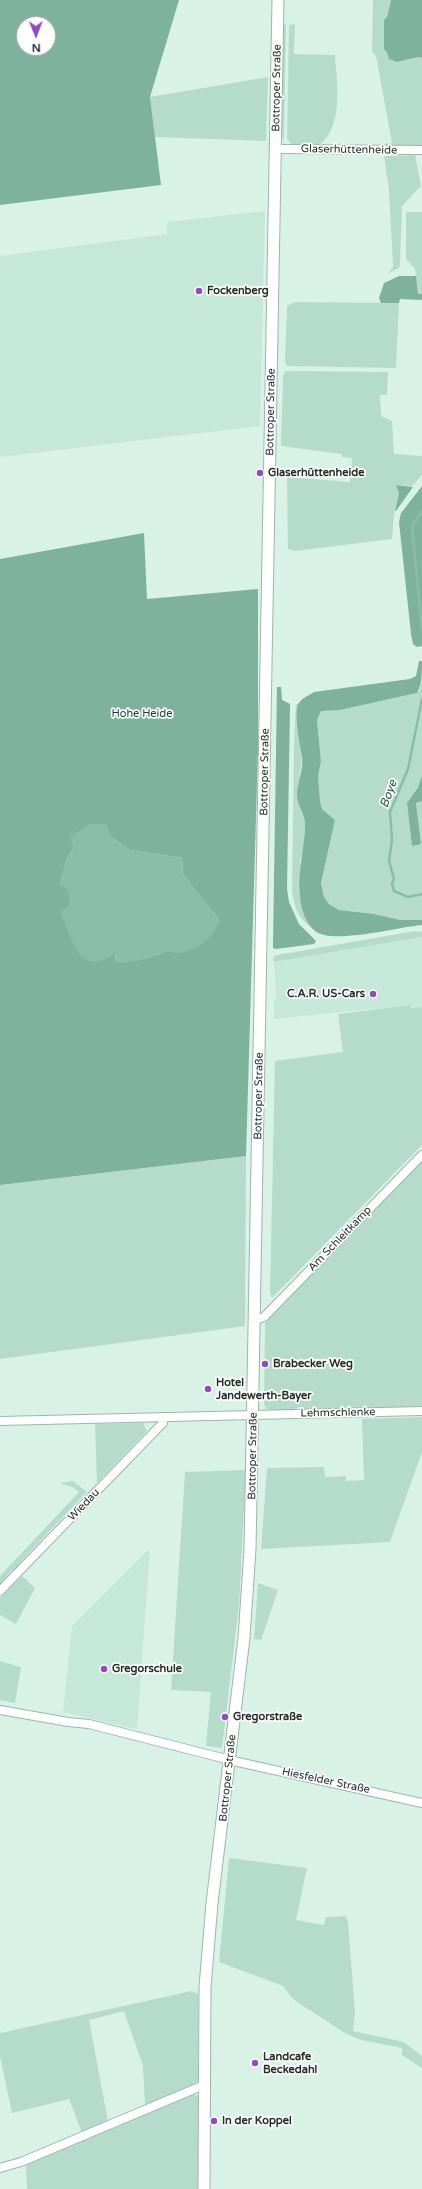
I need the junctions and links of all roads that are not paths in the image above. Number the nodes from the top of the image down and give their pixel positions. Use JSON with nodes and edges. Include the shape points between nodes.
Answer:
{"nodes":[{"id":1,"x":278,"y":0,"type":"edge"},
{"id":2,"x":276,"y":149,"type":"junction"},
{"id":3,"x":422,"y":150,"type":"edge"},
{"id":4,"x":422,"y":1155,"type":"edge"},
{"id":5,"x":255,"y":1320,"type":"junction"},
{"id":6,"x":422,"y":1411,"type":"edge"},
{"id":7,"x":254,"y":1414,"type":"junction"},
{"id":8,"x":162,"y":1417,"type":"junction"},
{"id":9,"x":0,"y":1421,"type":"edge"},
{"id":10,"x":0,"y":1591,"type":"edge"},
{"id":11,"x":0,"y":1710,"type":"edge"},
{"id":12,"x":230,"y":1759,"type":"junction"},
{"id":13,"x":422,"y":1802,"type":"edge"},
{"id":14,"x":204,"y":2085,"type":"junction"},
{"id":15,"x":0,"y":2168,"type":"edge"},
{"id":16,"x":204,"y":2189,"type":"edge"}],
"edges":[{"from":1,"to":2,"type":"main road","name":"Bottroper Straße"},
{"from":2,"to":3,"type":"street","name":"Glaserhüttenheide"},
{"from":2,"to":5,"type":"main road","name":"Bottroper Straße"},
{"from":4,"to":5,"type":"street","name":"Am Schleitkamp","via":[[264,1317]]},
{"from":5,"to":7,"type":"main road","name":"Bottroper Straße"},
{"from":6,"to":7,"type":"street","name":"Lehmschlenke"},
{"from":7,"to":8,"type":"street"},
{"from":7,"to":12,"type":"main road","name":"Bottroper Straße","via":[[250,1549],[244,1638]]},
{"from":8,"to":9,"type":"street"},
{"from":8,"to":10,"type":"street","name":"Wiedau","via":[[162,1423],[156,1430]]},
{"from":11,"to":12,"type":"street","via":[[90,1724]]},
{"from":12,"to":13,"type":"street","name":"Hiesfelder Straße"},
{"from":12,"to":14,"type":"main road","name":"Bottroper Straße","via":[[212,1903],[205,1987]]},
{"from":14,"to":15,"type":"street","via":[[21,2162]]},
{"from":14,"to":16,"type":"main road","name":"Bottroper Straße"}]}
